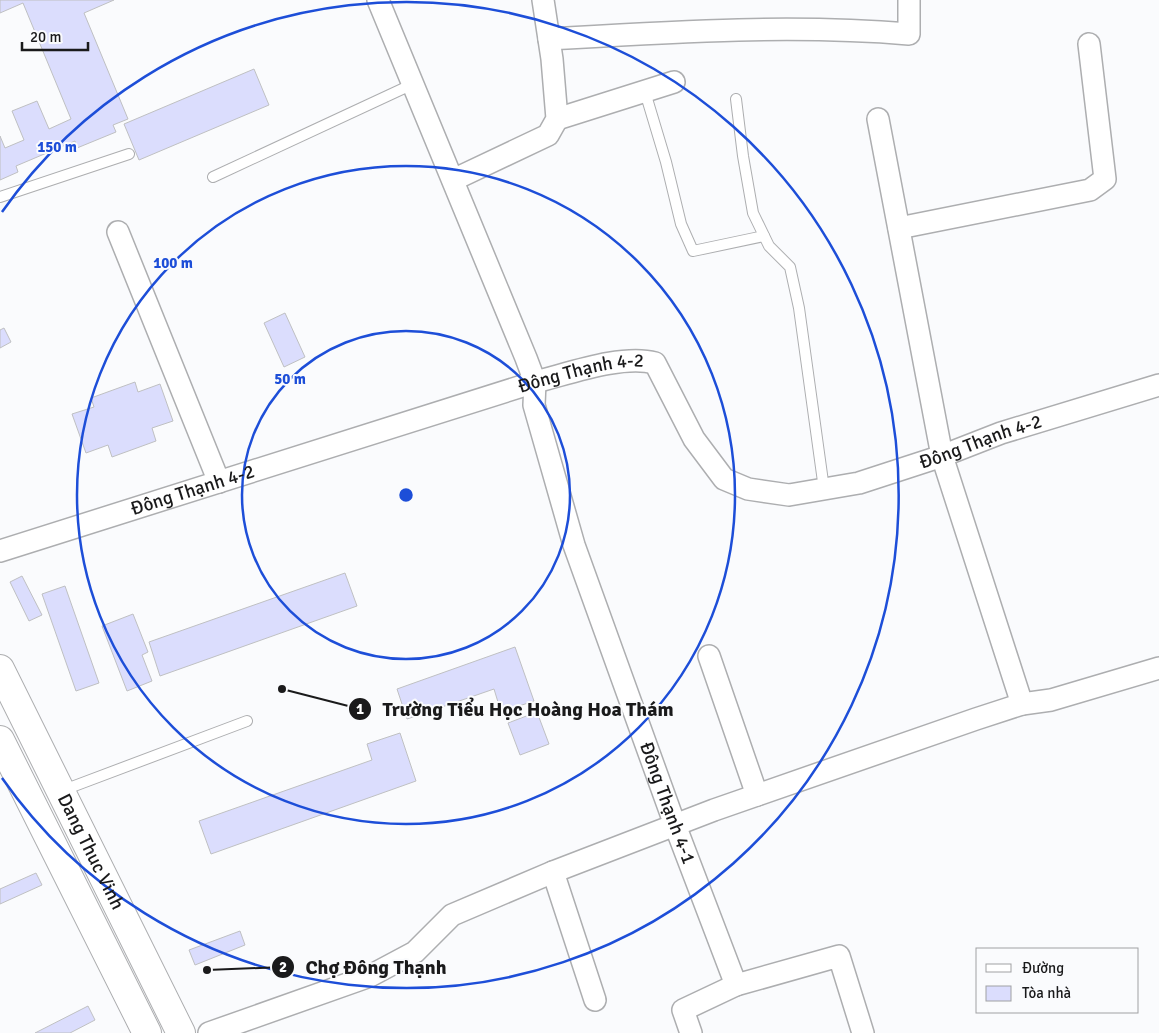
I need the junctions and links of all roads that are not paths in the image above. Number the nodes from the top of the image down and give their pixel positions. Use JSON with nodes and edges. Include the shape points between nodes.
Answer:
{"nodes":[{"id":1,"x":378,"y":0,"type":"edge"},
{"id":2,"x":543,"y":0,"type":"edge"},
{"id":3,"x":909,"y":0,"type":"edge"},
{"id":4,"x":550,"y":39,"type":"junction"},
{"id":5,"x":1089,"y":44,"type":"dead end"},
{"id":6,"x":674,"y":82,"type":"dead end"},
{"id":7,"x":413,"y":84,"type":"junction"},
{"id":8,"x":645,"y":92,"type":"junction"},
{"id":9,"x":736,"y":99,"type":"dead end"},
{"id":10,"x":557,"y":119,"type":"junction"},
{"id":11,"x":878,"y":119,"type":"dead end"},
{"id":12,"x":129,"y":154,"type":"dead end"},
{"id":13,"x":212,"y":177,"type":"dead end"},
{"id":14,"x":453,"y":180,"type":"junction"},
{"id":15,"x":0,"y":197,"type":"edge"},
{"id":16,"x":899,"y":228,"type":"junction"},
{"id":17,"x":118,"y":232,"type":"dead end"},
{"id":18,"x":764,"y":236,"type":"junction"},
{"id":19,"x":535,"y":382,"type":"junction"},
{"id":20,"x":1159,"y":385,"type":"edge"},
{"id":21,"x":942,"y":456,"type":"junction"},
{"id":22,"x":219,"y":482,"type":"junction"},
{"id":23,"x":824,"y":489,"type":"junction"},
{"id":24,"x":0,"y":551,"type":"edge"},
{"id":25,"x":709,"y":656,"type":"dead end"},
{"id":26,"x":1159,"y":668,"type":"edge"},
{"id":27,"x":0,"y":669,"type":"edge"},
{"id":28,"x":1022,"y":704,"type":"junction"},
{"id":29,"x":247,"y":721,"type":"dead end"},
{"id":30,"x":30,"y":729,"type":"junction"},
{"id":31,"x":0,"y":742,"type":"edge"},
{"id":32,"x":60,"y":791,"type":"junction"},
{"id":33,"x":757,"y":795,"type":"junction"},
{"id":34,"x":675,"y":825,"type":"junction"},
{"id":35,"x":553,"y":872,"type":"junction"},
{"id":36,"x":736,"y":985,"type":"junction"},
{"id":37,"x":595,"y":1000,"type":"dead end"},
{"id":38,"x":147,"y":1033,"type":"edge"},
{"id":39,"x":181,"y":1033,"type":"edge"},
{"id":40,"x":208,"y":1033,"type":"edge"},
{"id":41,"x":691,"y":1033,"type":"edge"},
{"id":42,"x":862,"y":1033,"type":"edge"}],
"edges":[{"from":1,"to":7,"type":"street"},
{"from":2,"to":4,"type":"street"},
{"from":3,"to":4,"type":"street","via":[[909,34],[843,28]]},
{"from":4,"to":10,"type":"street"},
{"from":5,"to":16,"type":"street","via":[[1105,179],[1090,190]]},
{"from":6,"to":8,"type":"street"},
{"from":7,"to":13,"type":"lane"},
{"from":7,"to":14,"type":"street"},
{"from":8,"to":10,"type":"street"},
{"from":8,"to":18,"type":"lane","via":[[681,224],[693,251]]},
{"from":9,"to":18,"type":"lane","via":[[753,213]]},
{"from":10,"to":14,"type":"street","via":[[548,135]]},
{"from":11,"to":16,"type":"street"},
{"from":12,"to":15,"type":"lane"},
{"from":14,"to":19,"type":"street"},
{"from":16,"to":21,"type":"street"},
{"from":17,"to":22,"type":"street"},
{"from":18,"to":23,"type":"lane","via":[[790,268],[799,308]]},
{"from":19,"to":22,"type":"street","name":"Đông Thạnh 4-2"},
{"from":19,"to":23,"type":"street","name":"Đông Thạnh 4-2","via":[[614,363],[643,360],[655,363],[694,439],[724,480],[748,489],[789,496]]},
{"from":19,"to":34,"type":"street","name":"Đông Thạnh 4-1","via":[[534,405],[574,545]]},
{"from":20,"to":21,"type":"street","name":"Đông Thạnh 4-2","via":[[1001,433]]},
{"from":21,"to":23,"type":"street","name":"Đông Thạnh 4-2","via":[[859,483]]},
{"from":21,"to":28,"type":"street"},
{"from":22,"to":24,"type":"street","name":"Đông Thạnh 4-2"},
{"from":25,"to":33,"type":"street"},
{"from":26,"to":28,"type":"street","via":[[1051,700]]},
{"from":27,"to":30,"type":"main road","name":"Dang Thuc Vinh"},
{"from":28,"to":33,"type":"street"},
{"from":29,"to":32,"type":"lane"},
{"from":30,"to":31,"type":"street"},
{"from":30,"to":32,"type":"main road","name":"Dang Thuc Vinh"},
{"from":31,"to":38,"type":"main road","name":"Dang Thuc Vinh"},
{"from":32,"to":39,"type":"main road","name":"Dang Thuc Vinh"},
{"from":33,"to":34,"type":"street"},
{"from":34,"to":35,"type":"street"},
{"from":34,"to":36,"type":"street","name":"Đông Thạnh 4-1"},
{"from":35,"to":37,"type":"street"},
{"from":35,"to":40,"type":"street","via":[[452,915],[415,952],[370,976]]},
{"from":36,"to":41,"type":"street","via":[[683,1010]]},
{"from":36,"to":42,"type":"street","via":[[839,956]]}]}
